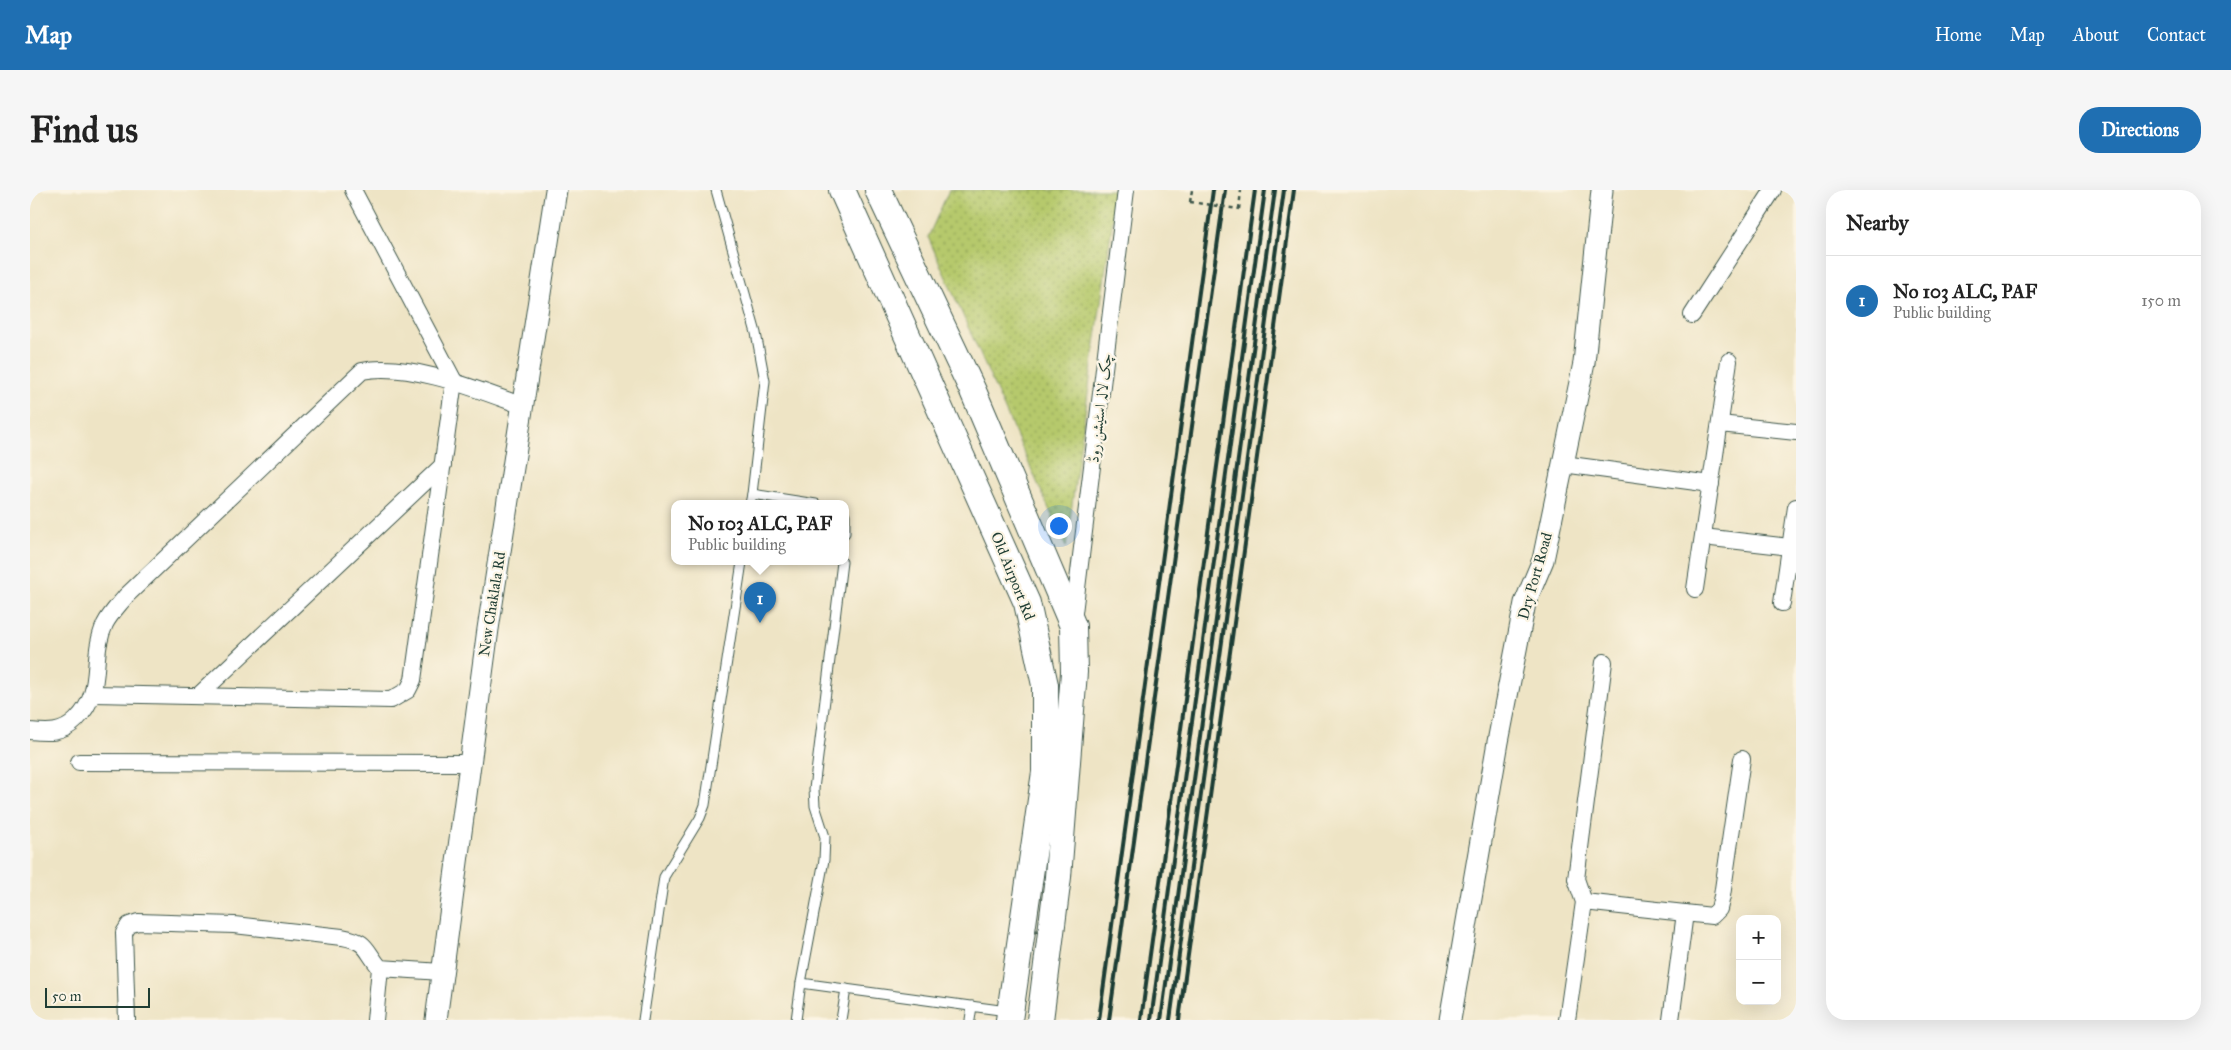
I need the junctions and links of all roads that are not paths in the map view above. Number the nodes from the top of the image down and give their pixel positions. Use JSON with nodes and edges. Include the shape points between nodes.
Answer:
{"nodes":[{"id":1,"x":353,"y":190,"type":"edge"},
{"id":2,"x":556,"y":190,"type":"edge"},
{"id":3,"x":716,"y":190,"type":"edge"},
{"id":4,"x":842,"y":190,"type":"edge"},
{"id":5,"x":878,"y":190,"type":"edge"},
{"id":6,"x":1126,"y":190,"type":"edge"},
{"id":7,"x":1602,"y":190,"type":"edge"},
{"id":8,"x":1773,"y":190,"type":"edge"},
{"id":9,"x":1692,"y":315,"type":"dead end"},
{"id":10,"x":1729,"y":361,"type":"dead end"},
{"id":11,"x":454,"y":381,"type":"junction"},
{"id":12,"x":522,"y":406,"type":"junction"},
{"id":13,"x":1720,"y":424,"type":"junction"},
{"id":14,"x":1796,"y":432,"type":"edge"},
{"id":15,"x":442,"y":464,"type":"junction"},
{"id":16,"x":1563,"y":464,"type":"junction"},
{"id":17,"x":1711,"y":484,"type":"junction"},
{"id":18,"x":752,"y":494,"type":"junction"},
{"id":19,"x":751,"y":500,"type":"edge"},
{"id":20,"x":790,"y":500,"type":"edge"},
{"id":21,"x":1796,"y":506,"type":"edge"},
{"id":22,"x":1703,"y":536,"type":"junction"},
{"id":23,"x":1790,"y":547,"type":"junction"},
{"id":24,"x":742,"y":565,"type":"edge"},
{"id":25,"x":842,"y":565,"type":"edge"},
{"id":26,"x":1052,"y":574,"type":"junction"},
{"id":27,"x":1016,"y":576,"type":"junction"},
{"id":28,"x":1695,"y":589,"type":"dead end"},
{"id":29,"x":1782,"y":604,"type":"dead end"},
{"id":30,"x":1073,"y":626,"type":"junction"},
{"id":31,"x":1604,"y":662,"type":"dead end"},
{"id":32,"x":1074,"y":672,"type":"junction"},
{"id":33,"x":1045,"y":685,"type":"junction"},
{"id":34,"x":94,"y":694,"type":"junction"},
{"id":35,"x":198,"y":696,"type":"junction"},
{"id":36,"x":30,"y":731,"type":"edge"},
{"id":37,"x":1742,"y":759,"type":"dead end"},
{"id":38,"x":79,"y":762,"type":"dead end"},
{"id":39,"x":469,"y":763,"type":"junction"},
{"id":40,"x":1584,"y":902,"type":"junction"},
{"id":41,"x":1685,"y":914,"type":"junction"},
{"id":42,"x":380,"y":968,"type":"junction"},
{"id":43,"x":442,"y":972,"type":"junction"},
{"id":44,"x":801,"y":983,"type":"junction"},
{"id":45,"x":846,"y":989,"type":"junction"},
{"id":46,"x":972,"y":1006,"type":"junction"},
{"id":47,"x":1010,"y":1016,"type":"edge"},
{"id":48,"x":127,"y":1020,"type":"edge"},
{"id":49,"x":375,"y":1020,"type":"edge"},
{"id":50,"x":436,"y":1020,"type":"edge"},
{"id":51,"x":643,"y":1020,"type":"edge"},
{"id":52,"x":796,"y":1020,"type":"edge"},
{"id":53,"x":841,"y":1020,"type":"edge"},
{"id":54,"x":970,"y":1020,"type":"edge"},
{"id":55,"x":1040,"y":1020,"type":"edge"},
{"id":56,"x":1450,"y":1020,"type":"edge"},
{"id":57,"x":1567,"y":1020,"type":"edge"},
{"id":58,"x":1671,"y":1020,"type":"edge"}],
"edges":[{"from":1,"to":11,"type":"street"},
{"from":2,"to":12,"type":"street","name":"New Chaklala Rd"},
{"from":3,"to":18,"type":"lane","via":[[756,333],[765,381]]},
{"from":4,"to":27,"type":"main road","name":"Old Airport Rd"},
{"from":5,"to":26,"type":"main road","via":[[973,390]]},
{"from":6,"to":30,"type":"street","name":"چک لالہ اسٹیشن روڈ"},
{"from":7,"to":16,"type":"street","name":"Dry Port Road","via":[[1584,363]]},
{"from":8,"to":9,"type":"street"},
{"from":10,"to":13,"type":"street"},
{"from":11,"to":12,"type":"street"},
{"from":11,"to":15,"type":"street"},
{"from":11,"to":34,"type":"street","via":[[377,368],[362,371],[126,596],[105,624],[98,648]]},
{"from":12,"to":39,"type":"street","name":"New Chaklala Rd"},
{"from":13,"to":14,"type":"street"},
{"from":13,"to":17,"type":"street"},
{"from":15,"to":35,"type":"street"},
{"from":15,"to":35,"type":"street","via":[[413,680],[408,690],[391,700]]},
{"from":16,"to":17,"type":"street"},
{"from":16,"to":56,"type":"street","name":"Dry Port Road","via":[[1543,560],[1525,603]]},
{"from":17,"to":22,"type":"street"},
{"from":18,"to":19,"type":"lane"},
{"from":18,"to":20,"type":"lane"},
{"from":21,"to":23,"type":"street"},
{"from":22,"to":23,"type":"street"},
{"from":22,"to":28,"type":"street"},
{"from":23,"to":29,"type":"street"},
{"from":24,"to":51,"type":"lane","via":[[705,805],[664,877]]},
{"from":25,"to":44,"type":"lane","via":[[814,789],[815,806],[825,837],[824,860]]},
{"from":26,"to":27,"type":"main road","via":[[1054,593],[1048,602],[1031,598]]},
{"from":26,"to":30,"type":"main road"},
{"from":27,"to":33,"type":"main road","name":"Old Airport Rd","via":[[1027,603]]},
{"from":30,"to":32,"type":"main road"},
{"from":31,"to":40,"type":"street","via":[[1576,879]]},
{"from":32,"to":33,"type":"main road","via":[[1064,651],[1056,647],[1050,652]]},
{"from":32,"to":55,"type":"main road","via":[[1058,877]]},
{"from":33,"to":47,"type":"main road","name":"Old Airport Rd","via":[[1045,772]]},
{"from":34,"to":35,"type":"street"},
{"from":34,"to":36,"type":"street","via":[[86,710],[71,725],[52,734]]},
{"from":37,"to":41,"type":"street","via":[[1719,909],[1712,916]]},
{"from":38,"to":39,"type":"street"},
{"from":39,"to":43,"type":"street","name":"New Chaklala Rd"},
{"from":40,"to":41,"type":"street"},
{"from":40,"to":57,"type":"street"},
{"from":41,"to":58,"type":"street"},
{"from":42,"to":43,"type":"street"},
{"from":42,"to":48,"type":"street","via":[[366,946],[342,937],[234,925],[138,922],[129,925],[124,933]]},
{"from":42,"to":49,"type":"street"},
{"from":43,"to":50,"type":"street","name":"New Chaklala Rd"},
{"from":44,"to":45,"type":"lane"},
{"from":44,"to":52,"type":"lane"},
{"from":45,"to":46,"type":"lane"},
{"from":45,"to":53,"type":"lane"},
{"from":46,"to":47,"type":"lane"},
{"from":46,"to":54,"type":"lane"}]}
